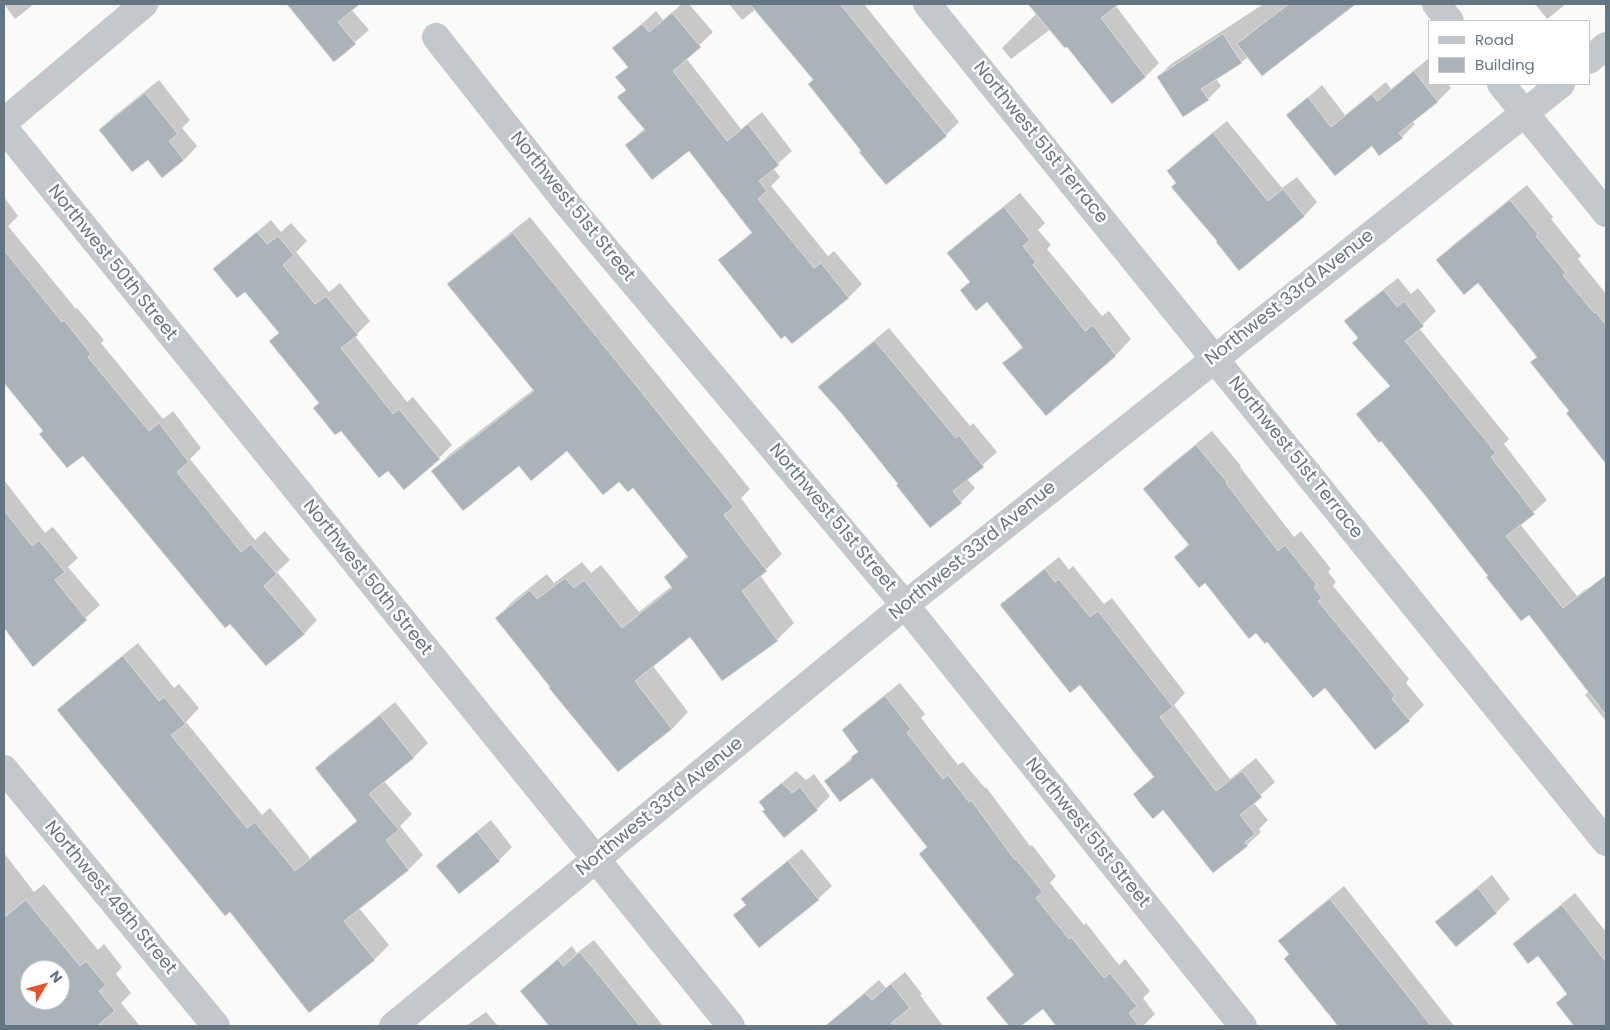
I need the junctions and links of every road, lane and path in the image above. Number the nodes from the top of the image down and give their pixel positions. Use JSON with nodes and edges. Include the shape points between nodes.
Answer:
{"nodes":[{"id":1,"x":144,"y":4,"type":"edge"},
{"id":2,"x":927,"y":4,"type":"edge"},
{"id":3,"x":1436,"y":4,"type":"edge"},
{"id":4,"x":1449,"y":20,"type":"edge"},
{"id":5,"x":436,"y":37,"type":"dead end"},
{"id":6,"x":1606,"y":46,"type":"edge"},
{"id":7,"x":1590,"y":59,"type":"edge"},
{"id":8,"x":1502,"y":85,"type":"edge"},
{"id":9,"x":1559,"y":85,"type":"edge"},
{"id":10,"x":1525,"y":113,"type":"junction"},
{"id":11,"x":4,"y":122,"type":"edge"},
{"id":12,"x":4,"y":128,"type":"edge"},
{"id":13,"x":1606,"y":213,"type":"edge"},
{"id":14,"x":1214,"y":358,"type":"junction"},
{"id":15,"x":905,"y":605,"type":"junction"},
{"id":16,"x":4,"y":769,"type":"edge"},
{"id":17,"x":1606,"y":842,"type":"edge"},
{"id":18,"x":595,"y":860,"type":"junction"},
{"id":19,"x":216,"y":1026,"type":"edge"},
{"id":20,"x":394,"y":1026,"type":"edge"},
{"id":21,"x":731,"y":1026,"type":"edge"},
{"id":22,"x":1243,"y":1026,"type":"edge"}],
"edges":[{"from":1,"to":11,"type":"street"},
{"from":2,"to":14,"type":"street","name":"Northwest 51st Terrace"},
{"from":3,"to":4,"type":"street"},
{"from":5,"to":15,"type":"street","name":"Northwest 51st Street","via":[[570,207]]},
{"from":6,"to":7,"type":"street"},
{"from":8,"to":10,"type":"street"},
{"from":9,"to":10,"type":"street","name":"Northwest 33rd Avenue"},
{"from":10,"to":13,"type":"street"},
{"from":10,"to":14,"type":"street","name":"Northwest 33rd Avenue"},
{"from":12,"to":18,"type":"street","name":"Northwest 50th Street"},
{"from":14,"to":15,"type":"street","name":"Northwest 33rd Avenue"},
{"from":14,"to":17,"type":"street","name":"Northwest 51st Terrace"},
{"from":15,"to":18,"type":"street","name":"Northwest 33rd Avenue"},
{"from":15,"to":22,"type":"street","name":"Northwest 51st Street"},
{"from":16,"to":19,"type":"street","name":"Northwest 49th Street"},
{"from":18,"to":20,"type":"street","name":"Northwest 33rd Avenue"},
{"from":18,"to":21,"type":"street","name":"Northwest 50th Street"}]}
